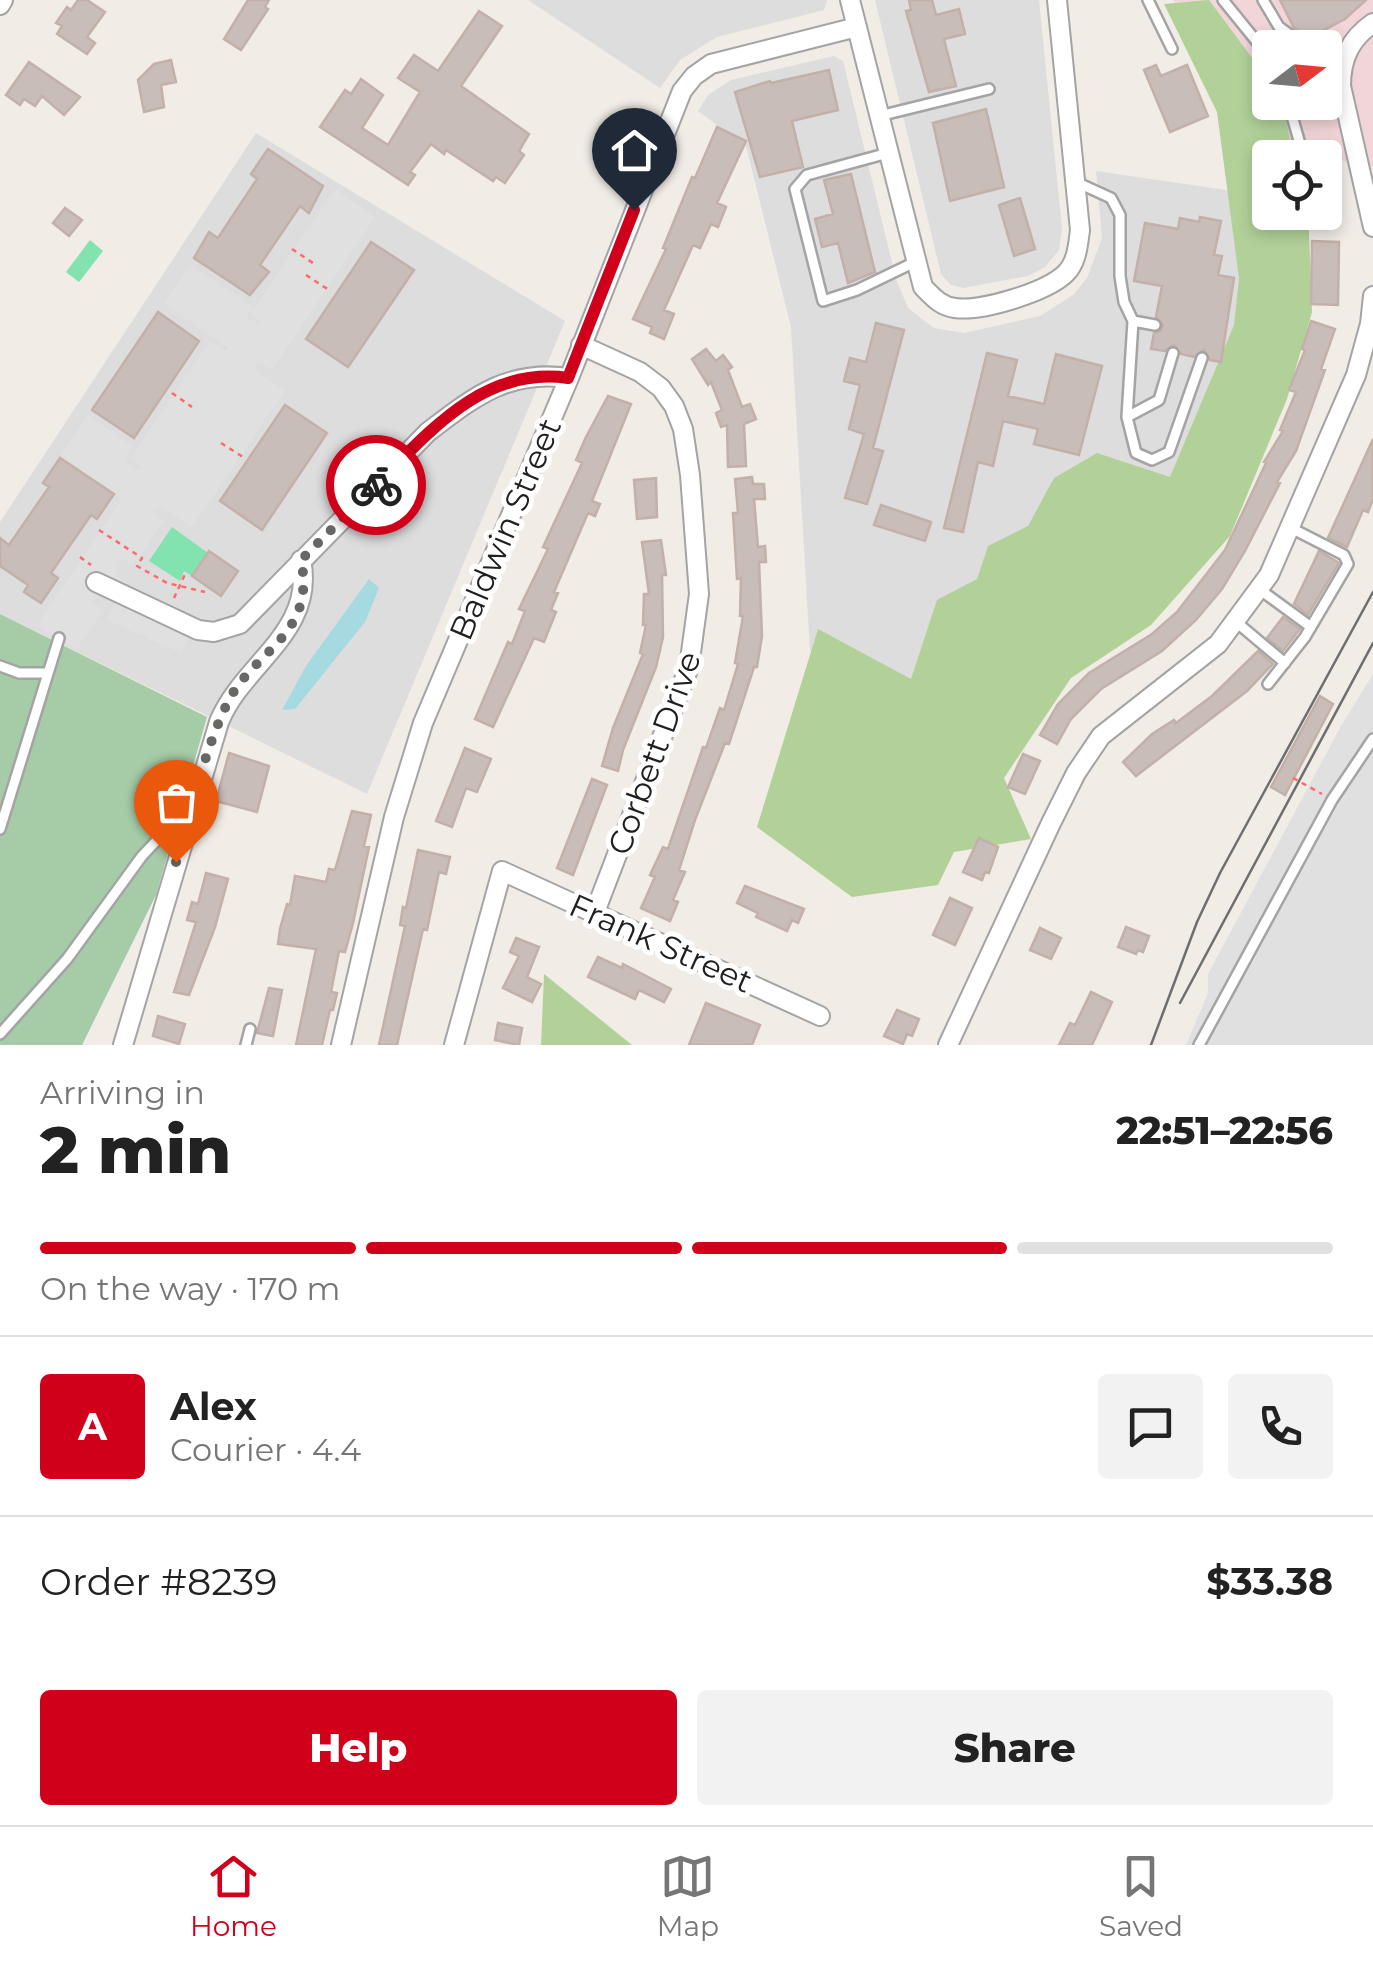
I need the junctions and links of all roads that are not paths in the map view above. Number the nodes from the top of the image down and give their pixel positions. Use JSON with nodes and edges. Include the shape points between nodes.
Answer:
{"nodes":[{"id":1,"x":850,"y":0,"type":"edge"},
{"id":2,"x":1057,"y":0,"type":"edge"},
{"id":3,"x":1148,"y":0,"type":"edge"},
{"id":4,"x":1222,"y":0,"type":"edge"},
{"id":5,"x":1263,"y":0,"type":"edge"},
{"id":6,"x":1373,"y":23,"type":"edge"},
{"id":7,"x":857,"y":27,"type":"junction"},
{"id":8,"x":1283,"y":30,"type":"edge"},
{"id":9,"x":1252,"y":36,"type":"edge"},
{"id":10,"x":1172,"y":49,"type":"dead end"},
{"id":11,"x":1342,"y":56,"type":"edge"},
{"id":12,"x":990,"y":89,"type":"dead end"},
{"id":13,"x":1342,"y":107,"type":"edge"},
{"id":14,"x":879,"y":116,"type":"junction"},
{"id":15,"x":888,"y":152,"type":"junction"},
{"id":16,"x":1076,"y":182,"type":"junction"},
{"id":17,"x":1373,"y":227,"type":"edge"},
{"id":18,"x":917,"y":261,"type":"junction"},
{"id":19,"x":1373,"y":296,"type":"edge"},
{"id":20,"x":1133,"y":321,"type":"junction"},
{"id":21,"x":1155,"y":324,"type":"dead end"},
{"id":22,"x":581,"y":345,"type":"junction"},
{"id":23,"x":1173,"y":353,"type":"dead end"},
{"id":24,"x":1202,"y":358,"type":"dead end"},
{"id":25,"x":568,"y":378,"type":"junction"},
{"id":26,"x":1128,"y":416,"type":"junction"},
{"id":27,"x":1292,"y":528,"type":"junction"},
{"id":28,"x":301,"y":560,"type":"junction"},
{"id":29,"x":96,"y":582,"type":"dead end"},
{"id":30,"x":1259,"y":589,"type":"junction"},
{"id":31,"x":1235,"y":621,"type":"junction"},
{"id":32,"x":1311,"y":627,"type":"junction"},
{"id":33,"x":59,"y":638,"type":"dead end"},
{"id":34,"x":1285,"y":662,"type":"junction"},
{"id":35,"x":0,"y":666,"type":"edge"},
{"id":36,"x":48,"y":673,"type":"junction"},
{"id":37,"x":1268,"y":684,"type":"dead end"},
{"id":38,"x":1373,"y":740,"type":"edge"},
{"id":39,"x":187,"y":826,"type":"junction"},
{"id":40,"x":0,"y":829,"type":"edge"},
{"id":41,"x":595,"y":912,"type":"junction"},
{"id":42,"x":820,"y":1016,"type":"dead end"},
{"id":43,"x":250,"y":1029,"type":"dead end"},
{"id":44,"x":0,"y":1034,"type":"edge"},
{"id":45,"x":122,"y":1045,"type":"edge"},
{"id":46,"x":246,"y":1045,"type":"edge"},
{"id":47,"x":341,"y":1045,"type":"edge"},
{"id":48,"x":454,"y":1045,"type":"edge"},
{"id":49,"x":948,"y":1045,"type":"edge"},
{"id":50,"x":1199,"y":1045,"type":"edge"}],
"edges":[{"from":1,"to":7,"type":"street"},
{"from":2,"to":16,"type":"street"},
{"from":3,"to":10,"type":"lane"},
{"from":4,"to":9,"type":"lane"},
{"from":5,"to":8,"type":"lane"},
{"from":6,"to":11,"type":"street"},
{"from":7,"to":14,"type":"street"},
{"from":7,"to":22,"type":"street","name":"Baldwin Street","via":[[730,58],[694,76],[673,109]]},
{"from":12,"to":14,"type":"lane"},
{"from":13,"to":17,"type":"street"},
{"from":14,"to":15,"type":"street"},
{"from":15,"to":18,"type":"street"},
{"from":15,"to":18,"type":"lane","via":[[807,175],[796,189],[823,300]]},
{"from":16,"to":18,"type":"street","via":[[1077,254],[1067,272],[1042,289],[952,308],[924,287]]},
{"from":16,"to":20,"type":"lane","via":[[1110,198],[1120,215],[1120,276]]},
{"from":19,"to":27,"type":"street","via":[[1356,375]]},
{"from":20,"to":21,"type":"lane"},
{"from":20,"to":26,"type":"lane"},
{"from":22,"to":25,"type":"street","name":"Baldwin Street"},
{"from":22,"to":41,"type":"street","name":"Corbett Drive","via":[[640,372],[674,406],[690,476],[699,594],[689,667]]},
{"from":23,"to":26,"type":"lane","via":[[1160,400]]},
{"from":24,"to":26,"type":"lane","via":[[1169,452],[1152,460],[1136,453]]},
{"from":25,"to":28,"type":"street","via":[[514,378],[457,410]]},
{"from":25,"to":47,"type":"street","name":"Baldwin Street","via":[[423,723]]},
{"from":27,"to":30,"type":"street"},
{"from":27,"to":32,"type":"lane","via":[[1344,555],[1348,564]]},
{"from":28,"to":29,"type":"street","via":[[240,624],[214,632]]},
{"from":28,"to":39,"type":"street","via":[[297,615],[228,701]]},
{"from":30,"to":31,"type":"street"},
{"from":30,"to":32,"type":"lane"},
{"from":31,"to":34,"type":"lane"},
{"from":31,"to":49,"type":"street","via":[[1218,644],[1101,736],[1076,774]]},
{"from":32,"to":34,"type":"lane"},
{"from":33,"to":36,"type":"lane"},
{"from":34,"to":37,"type":"lane"},
{"from":35,"to":36,"type":"lane"},
{"from":36,"to":40,"type":"lane"},
{"from":38,"to":50,"type":"lane","via":[[1332,800]]},
{"from":39,"to":44,"type":"lane","via":[[158,839],[142,856],[68,959]]},
{"from":39,"to":45,"type":"street"},
{"from":41,"to":42,"type":"street","name":"Frank Street"},
{"from":41,"to":48,"type":"street","name":"Frank Street","via":[[502,872]]},
{"from":43,"to":46,"type":"lane"}]}
